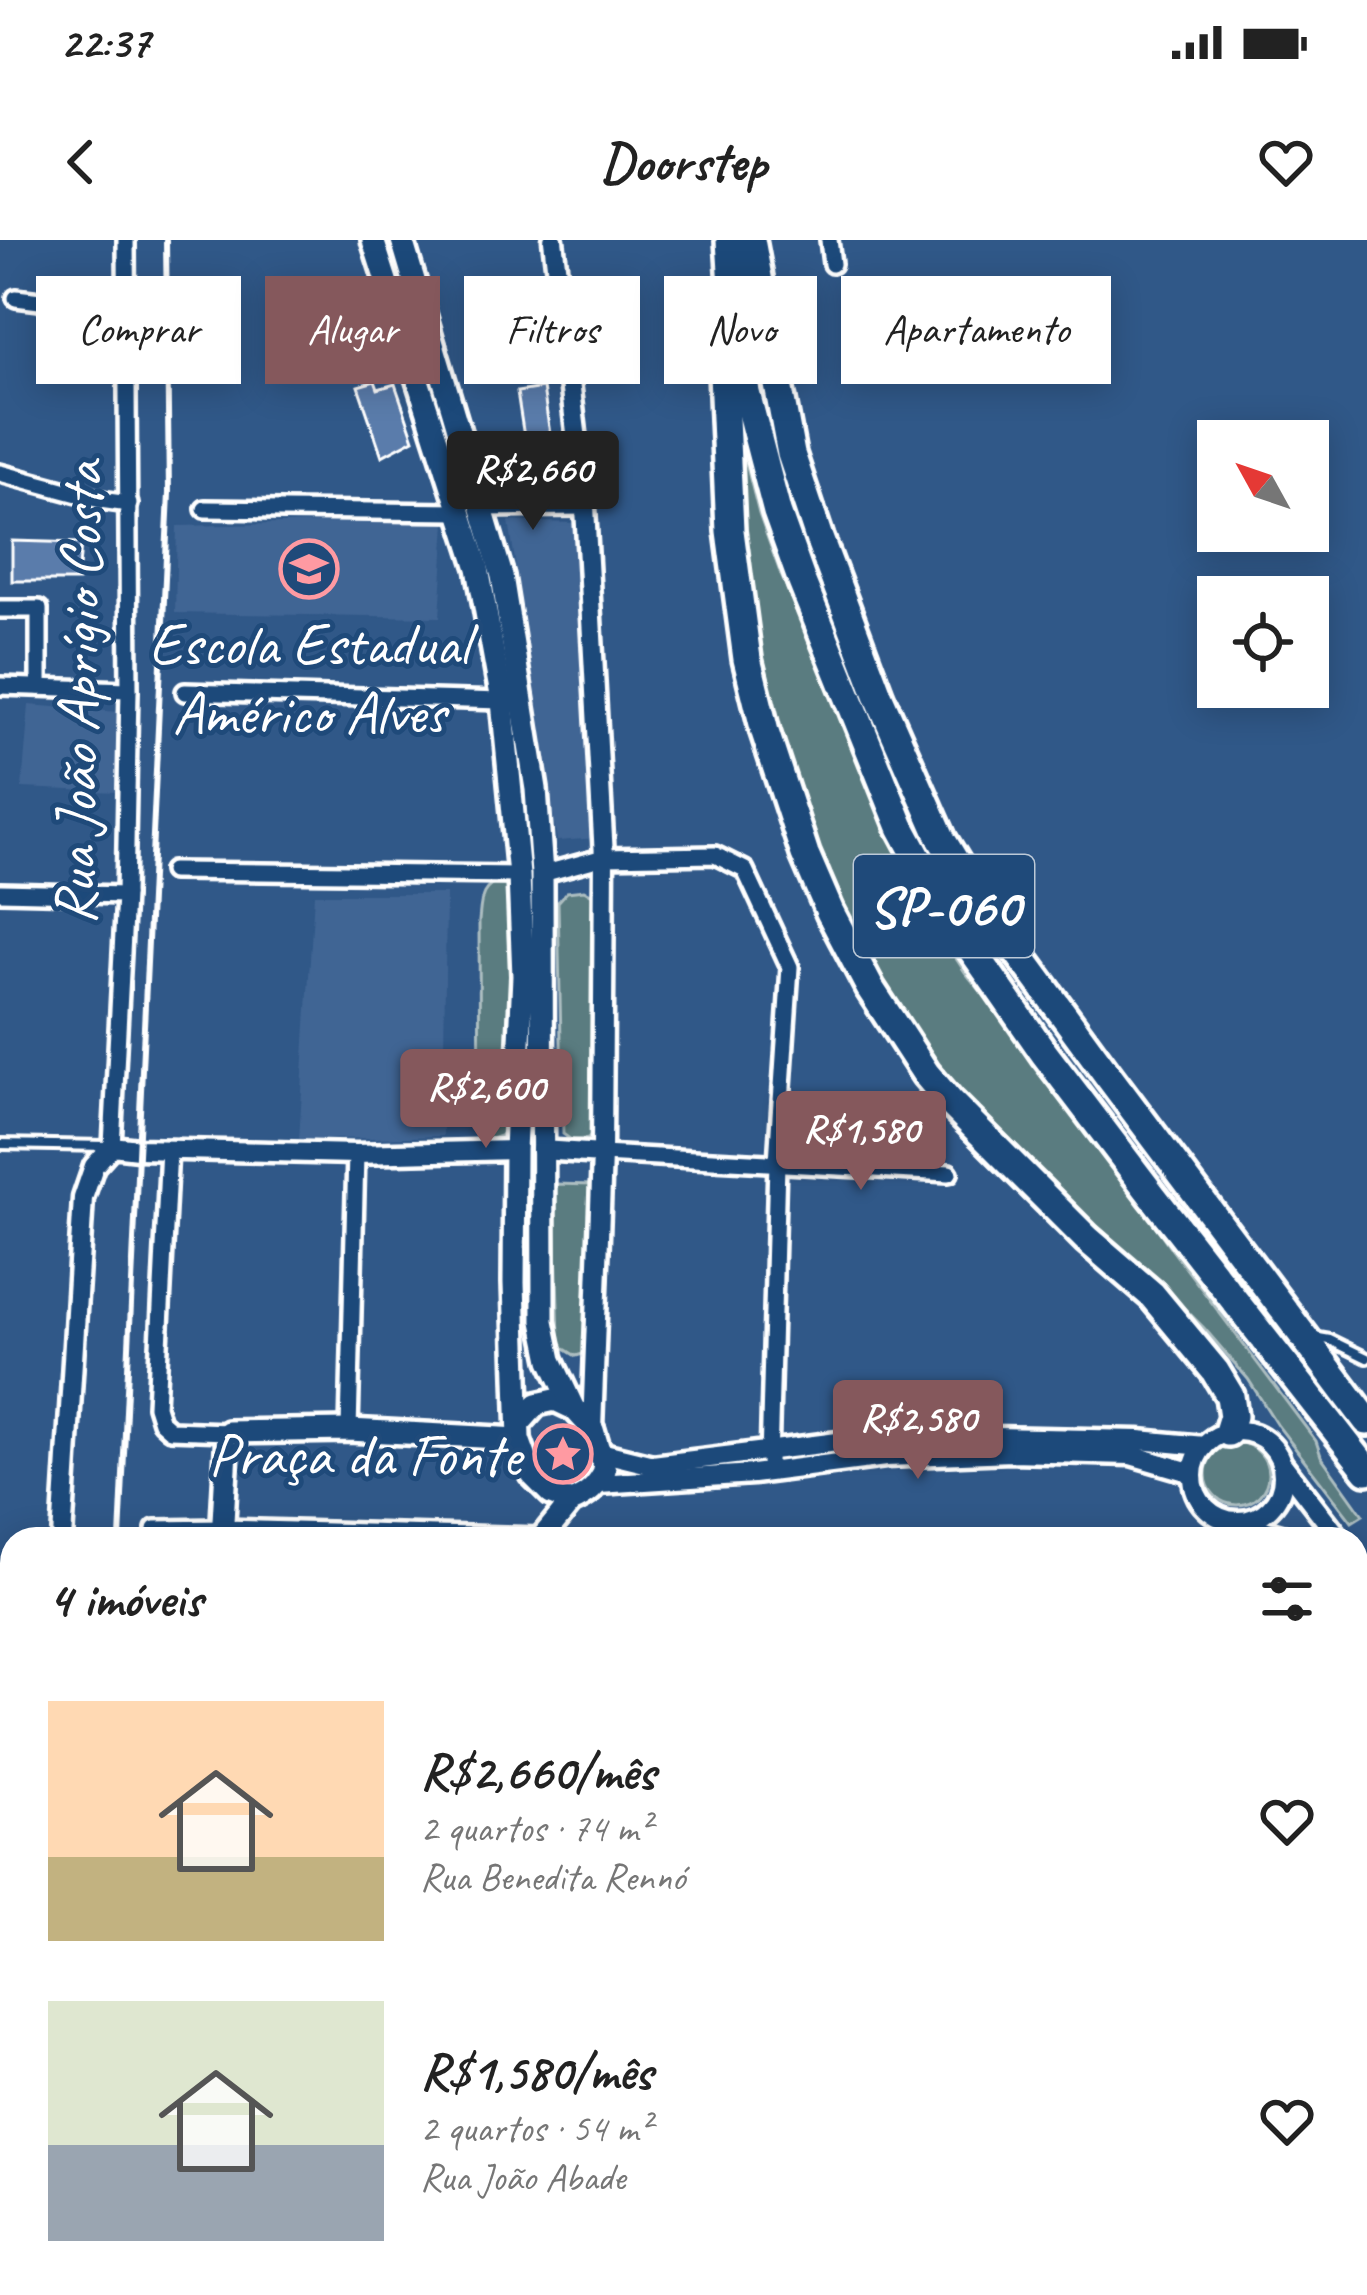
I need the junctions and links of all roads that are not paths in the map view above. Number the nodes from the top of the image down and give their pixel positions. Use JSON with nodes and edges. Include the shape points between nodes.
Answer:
{"nodes":[{"id":1,"x":126,"y":240,"type":"edge"},
{"id":2,"x":373,"y":240,"type":"edge"},
{"id":3,"x":402,"y":240,"type":"edge"},
{"id":4,"x":554,"y":240,"type":"edge"},
{"id":5,"x":716,"y":240,"type":"edge"},
{"id":6,"x":730,"y":240,"type":"edge"},
{"id":7,"x":751,"y":240,"type":"edge"},
{"id":8,"x":829,"y":240,"type":"edge"},
{"id":9,"x":832,"y":264,"type":"dead end"},
{"id":10,"x":127,"y":276,"type":"edge"},
{"id":11,"x":16,"y":298,"type":"dead end"},
{"id":12,"x":36,"y":300,"type":"edge"},
{"id":13,"x":128,"y":384,"type":"edge"},
{"id":14,"x":0,"y":473,"type":"edge"},
{"id":15,"x":129,"y":504,"type":"junction"},
{"id":16,"x":585,"y":507,"type":"junction"},
{"id":17,"x":205,"y":509,"type":"dead end"},
{"id":18,"x":470,"y":510,"type":"junction"},
{"id":19,"x":0,"y":609,"type":"edge"},
{"id":20,"x":0,"y":686,"type":"edge"},
{"id":21,"x":39,"y":687,"type":"junction"},
{"id":22,"x":129,"y":690,"type":"junction"},
{"id":23,"x":184,"y":692,"type":"dead end"},
{"id":24,"x":502,"y":701,"type":"junction"},
{"id":25,"x":604,"y":857,"type":"junction"},
{"id":26,"x":172,"y":872,"type":"dead end"},
{"id":27,"x":530,"y":874,"type":"junction"},
{"id":28,"x":0,"y":892,"type":"edge"},
{"id":29,"x":125,"y":895,"type":"junction"},
{"id":30,"x":0,"y":1144,"type":"edge"},
{"id":31,"x":112,"y":1146,"type":"junction"},
{"id":32,"x":169,"y":1149,"type":"junction"},
{"id":33,"x":515,"y":1150,"type":"junction"},
{"id":34,"x":541,"y":1150,"type":"junction"},
{"id":35,"x":356,"y":1154,"type":"junction"},
{"id":36,"x":602,"y":1154,"type":"junction"},
{"id":37,"x":777,"y":1162,"type":"junction"},
{"id":38,"x":949,"y":1173,"type":"dead end"},
{"id":39,"x":1303,"y":1335,"type":"junction"},
{"id":40,"x":1367,"y":1358,"type":"edge"},
{"id":41,"x":574,"y":1409,"type":"junction"},
{"id":42,"x":1367,"y":1421,"type":"edge"},
{"id":43,"x":592,"y":1429,"type":"junction"},
{"id":44,"x":349,"y":1430,"type":"junction"},
{"id":45,"x":520,"y":1431,"type":"junction"},
{"id":46,"x":228,"y":1432,"type":"junction"},
{"id":47,"x":855,"y":1439,"type":"junction"},
{"id":48,"x":1216,"y":1439,"type":"junction"},
{"id":49,"x":1036,"y":1445,"type":"junction"},
{"id":50,"x":769,"y":1450,"type":"junction"},
{"id":51,"x":600,"y":1452,"type":"junction"},
{"id":52,"x":859,"y":1460,"type":"junction"},
{"id":53,"x":1283,"y":1465,"type":"junction"},
{"id":54,"x":1367,"y":1470,"type":"edge"},
{"id":55,"x":769,"y":1472,"type":"junction"},
{"id":56,"x":1192,"y":1473,"type":"junction"},
{"id":57,"x":599,"y":1484,"type":"junction"},
{"id":58,"x":571,"y":1502,"type":"junction"},
{"id":59,"x":1235,"y":1522,"type":"junction"},
{"id":60,"x":63,"y":1527,"type":"edge"},
{"id":61,"x":222,"y":1527,"type":"edge"},
{"id":62,"x":551,"y":1527,"type":"edge"},
{"id":63,"x":1253,"y":1527,"type":"edge"},
{"id":64,"x":1331,"y":1527,"type":"edge"}],
"edges":[{"from":1,"to":10,"type":"street","name":"Rua João Aprígio Costa"},
{"from":2,"to":18,"type":"main road"},
{"from":3,"to":18,"type":"main road"},
{"from":4,"to":16,"type":"street"},
{"from":5,"to":48,"type":"highway","via":[[730,531],[746,659],[805,854],[870,988],[926,1074],[1152,1295],[1215,1371],[1233,1416]]},
{"from":6,"to":54,"type":"highway","number":"SP-060","via":[[746,393],[777,512],[901,827],[950,918],[1044,1053]]},
{"from":7,"to":39,"type":"highway","number":"SP-060","via":[[791,454],[879,697],[942,840]]},
{"from":8,"to":9,"type":"street"},
{"from":11,"to":12,"type":"street"},
{"from":13,"to":15,"type":"street","name":"Rua João Aprígio Costa"},
{"from":14,"to":15,"type":"street"},
{"from":15,"to":22,"type":"street","name":"Rua João Aprígio Costa"},
{"from":16,"to":18,"type":"street"},
{"from":16,"to":25,"type":"street"},
{"from":17,"to":18,"type":"street"},
{"from":18,"to":24,"type":"main road"},
{"from":18,"to":27,"type":"main road","via":[[502,576],[516,652],[538,808]]},
{"from":19,"to":21,"type":"street","via":[[39,609]]},
{"from":20,"to":21,"type":"street"},
{"from":21,"to":22,"type":"street"},
{"from":22,"to":29,"type":"street","name":"Rua João Aprígio Costa"},
{"from":23,"to":24,"type":"street"},
{"from":24,"to":27,"type":"main road"},
{"from":25,"to":27,"type":"street"},
{"from":25,"to":36,"type":"street"},
{"from":25,"to":37,"type":"street","via":[[715,855],[745,870],[790,967]]},
{"from":26,"to":27,"type":"street"},
{"from":27,"to":33,"type":"main road"},
{"from":27,"to":34,"type":"main road"},
{"from":28,"to":29,"type":"street"},
{"from":29,"to":31,"type":"street","name":"Rua João Aprígio Costa"},
{"from":30,"to":31,"type":"lane"},
{"from":31,"to":32,"type":"street"},
{"from":31,"to":60,"type":"street","via":[[83,1198]]},
{"from":32,"to":35,"type":"street"},
{"from":32,"to":46,"type":"street","via":[[156,1406],[170,1430]]},
{"from":33,"to":34,"type":"main road"},
{"from":33,"to":35,"type":"street"},
{"from":33,"to":45,"type":"main road"},
{"from":34,"to":36,"type":"street"},
{"from":34,"to":41,"type":"main road","via":[[543,1321],[550,1360]]},
{"from":35,"to":44,"type":"street"},
{"from":36,"to":37,"type":"street"},
{"from":36,"to":43,"type":"street"},
{"from":37,"to":38,"type":"street"},
{"from":37,"to":50,"type":"street"},
{"from":39,"to":40,"type":"lane"},
{"from":39,"to":42,"type":"highway","number":"SP-060"},
{"from":41,"to":43,"type":"main road"},
{"from":41,"to":45,"type":"main road","via":[[555,1400],[537,1404]]},
{"from":43,"to":51,"type":"main road"},
{"from":44,"to":45,"type":"main road"},
{"from":44,"to":46,"type":"main road"},
{"from":45,"to":58,"type":"main road","via":[[532,1475]]},
{"from":46,"to":61,"type":"main road"},
{"from":47,"to":49,"type":"street"},
{"from":47,"to":50,"type":"street"},
{"from":47,"to":52,"type":"street"},
{"from":48,"to":49,"type":"street"},
{"from":48,"to":53,"type":"street","via":[[1242,1430],[1268,1441]]},
{"from":48,"to":56,"type":"street"},
{"from":49,"to":52,"type":"street"},
{"from":49,"to":56,"type":"street","via":[[1131,1455]]},
{"from":50,"to":51,"type":"street","via":[[652,1465]]},
{"from":50,"to":55,"type":"street"},
{"from":51,"to":57,"type":"main road"},
{"from":52,"to":55,"type":"street"},
{"from":53,"to":59,"type":"street","via":[[1273,1506]]},
{"from":53,"to":64,"type":"street"},
{"from":55,"to":57,"type":"street"},
{"from":56,"to":59,"type":"street","via":[[1208,1511]]},
{"from":57,"to":58,"type":"main road"},
{"from":58,"to":62,"type":"main road"},
{"from":59,"to":63,"type":"street"}]}
